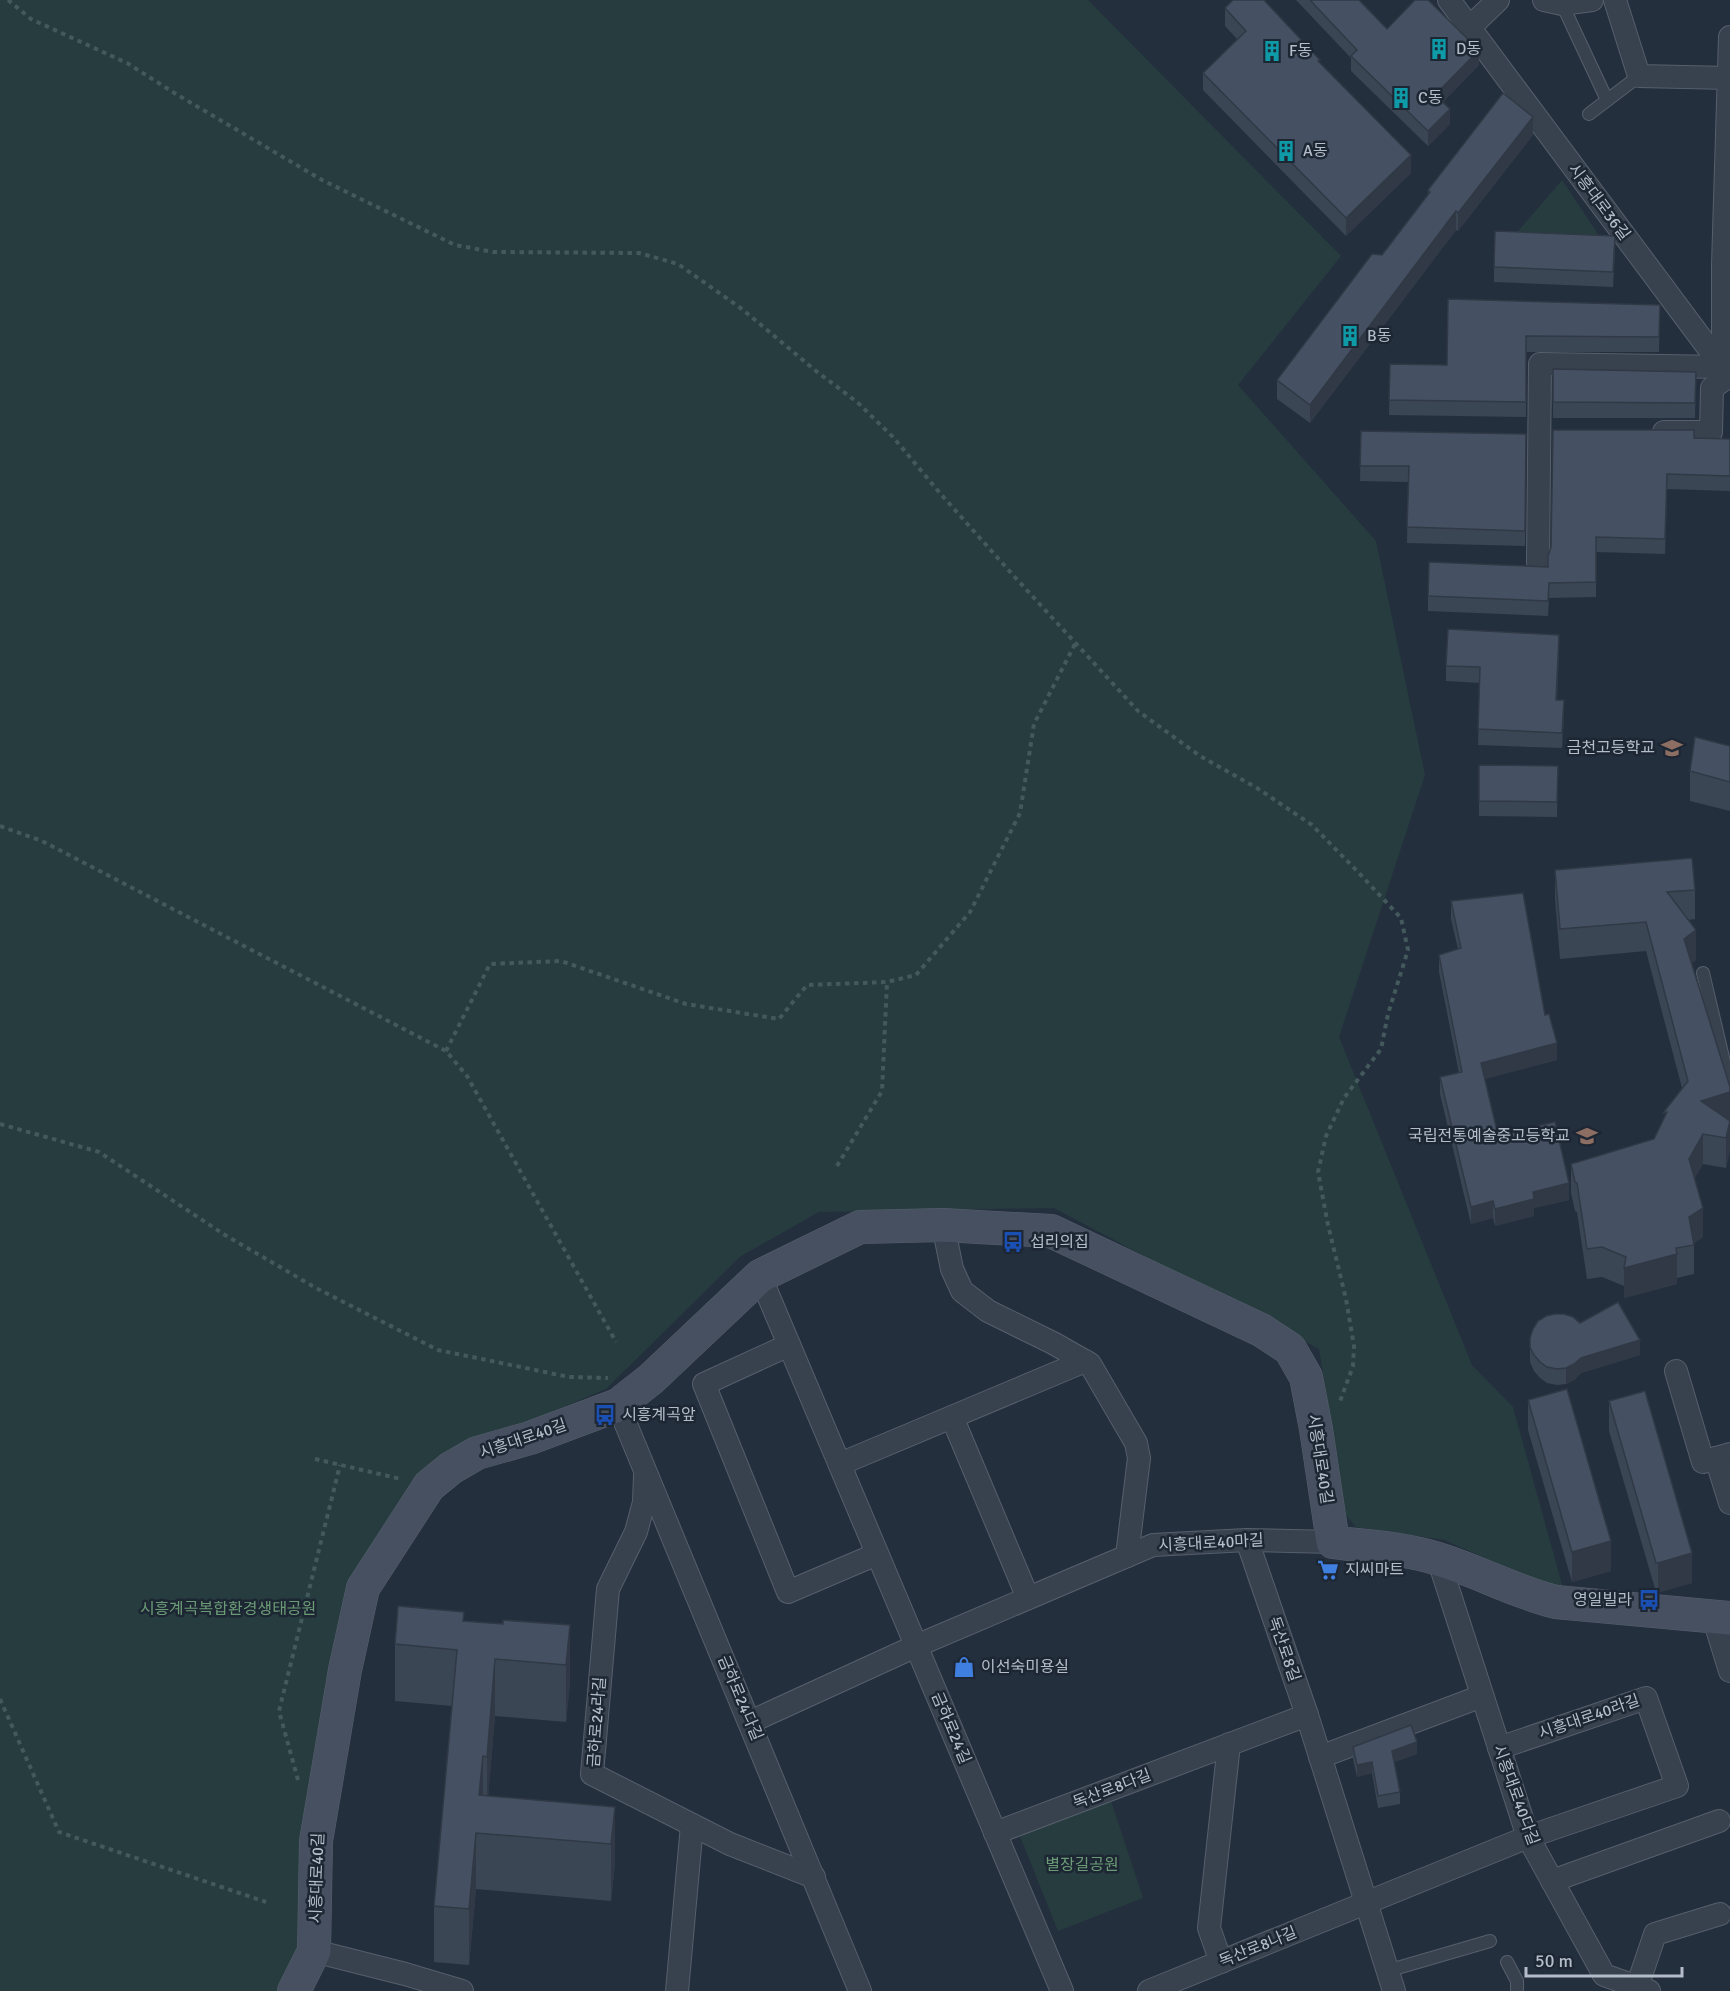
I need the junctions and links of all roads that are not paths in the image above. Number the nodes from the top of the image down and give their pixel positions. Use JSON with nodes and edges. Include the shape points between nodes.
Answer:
{"nodes":[{"id":1,"x":1449,"y":0,"type":"edge"},
{"id":2,"x":1498,"y":0,"type":"edge"},
{"id":3,"x":1592,"y":0,"type":"edge"},
{"id":4,"x":1615,"y":0,"type":"edge"},
{"id":5,"x":1553,"y":2,"type":"edge"},
{"id":6,"x":1469,"y":28,"type":"junction"},
{"id":7,"x":1730,"y":37,"type":"edge"},
{"id":8,"x":1639,"y":76,"type":"junction"},
{"id":9,"x":1729,"y":88,"type":"edge"},
{"id":10,"x":1607,"y":100,"type":"junction"},
{"id":11,"x":1589,"y":114,"type":"dead end"},
{"id":12,"x":1726,"y":265,"type":"edge"},
{"id":13,"x":1727,"y":373,"type":"edge"},
{"id":14,"x":1540,"y":431,"type":"junction"},
{"id":15,"x":1562,"y":431,"type":"edge"},
{"id":16,"x":1642,"y":432,"type":"edge"},
{"id":17,"x":1538,"y":562,"type":"dead end"},
{"id":18,"x":1703,"y":973,"type":"dead end"},
{"id":19,"x":1730,"y":1087,"type":"edge"},
{"id":20,"x":943,"y":1225,"type":"junction"},
{"id":21,"x":760,"y":1276,"type":"junction"},
{"id":22,"x":789,"y":1345,"type":"junction"},
{"id":23,"x":1085,"y":1361,"type":"junction"},
{"id":24,"x":1676,"y":1371,"type":"dead end"},
{"id":25,"x":618,"y":1405,"type":"junction"},
{"id":26,"x":952,"y":1417,"type":"junction"},
{"id":27,"x":1723,"y":1456,"type":"edge"},
{"id":28,"x":840,"y":1464,"type":"junction"},
{"id":29,"x":645,"y":1469,"type":"junction"},
{"id":30,"x":1730,"y":1503,"type":"edge"},
{"id":31,"x":1247,"y":1540,"type":"junction"},
{"id":32,"x":1333,"y":1542,"type":"junction"},
{"id":33,"x":877,"y":1554,"type":"junction"},
{"id":34,"x":1127,"y":1556,"type":"junction"},
{"id":35,"x":1437,"y":1558,"type":"junction"},
{"id":36,"x":1028,"y":1598,"type":"junction"},
{"id":37,"x":1722,"y":1617,"type":"edge"},
{"id":38,"x":916,"y":1646,"type":"junction"},
{"id":39,"x":1730,"y":1671,"type":"edge"},
{"id":40,"x":1482,"y":1696,"type":"junction"},
{"id":41,"x":1307,"y":1715,"type":"junction"},
{"id":42,"x":750,"y":1722,"type":"junction"},
{"id":43,"x":1229,"y":1744,"type":"junction"},
{"id":44,"x":1499,"y":1748,"type":"junction"},
{"id":45,"x":1320,"y":1757,"type":"junction"},
{"id":46,"x":1719,"y":1821,"type":"dead end"},
{"id":47,"x":692,"y":1825,"type":"junction"},
{"id":48,"x":995,"y":1833,"type":"junction"},
{"id":49,"x":1528,"y":1837,"type":"junction"},
{"id":50,"x":814,"y":1877,"type":"junction"},
{"id":51,"x":1552,"y":1881,"type":"junction"},
{"id":52,"x":1367,"y":1903,"type":"junction"},
{"id":53,"x":1720,"y":1914,"type":"dead end"},
{"id":54,"x":1490,"y":1941,"type":"dead end"},
{"id":55,"x":314,"y":1951,"type":"junction"},
{"id":56,"x":1221,"y":1962,"type":"junction"},
{"id":57,"x":1507,"y":1962,"type":"dead end"},
{"id":58,"x":1391,"y":1981,"type":"edge"},
{"id":59,"x":1643,"y":1989,"type":"edge"},
{"id":60,"x":294,"y":1991,"type":"edge"},
{"id":61,"x":462,"y":1991,"type":"edge"},
{"id":62,"x":677,"y":1991,"type":"edge"},
{"id":63,"x":860,"y":1991,"type":"edge"},
{"id":64,"x":1062,"y":1991,"type":"edge"},
{"id":65,"x":1149,"y":1991,"type":"edge"},
{"id":66,"x":1517,"y":1991,"type":"edge"}],
"edges":[{"from":1,"to":6,"type":"street","name":"시흥대로36길"},
{"from":2,"to":6,"type":"street"},
{"from":3,"to":5,"type":"street"},
{"from":4,"to":8,"type":"street"},
{"from":5,"to":10,"type":"lane"},
{"from":6,"to":13,"type":"street","name":"시흥대로36길"},
{"from":7,"to":9,"type":"street"},
{"from":8,"to":9,"type":"street"},
{"from":8,"to":10,"type":"lane"},
{"from":9,"to":12,"type":"street"},
{"from":10,"to":11,"type":"lane"},
{"from":12,"to":13,"type":"street"},
{"from":13,"to":14,"type":"street","via":[[1540,364]]},
{"from":13,"to":16,"type":"street","via":[[1712,388],[1711,432]]},
{"from":14,"to":15,"type":"street"},
{"from":14,"to":17,"type":"street"},
{"from":18,"to":19,"type":"lane"},
{"from":20,"to":21,"type":"street","name":"시흥대로40길","via":[[860,1227]]},
{"from":20,"to":23,"type":"street","via":[[952,1269],[962,1291],[988,1311]]},
{"from":20,"to":32,"type":"street","name":"시흥대로40길","via":[[1051,1231],[1261,1330],[1290,1349],[1306,1377]]},
{"from":21,"to":22,"type":"street","name":"금하로24길"},
{"from":21,"to":25,"type":"street","name":"시흥대로40길"},
{"from":22,"to":28,"type":"street","name":"금하로24길"},
{"from":22,"to":33,"type":"street","via":[[704,1384],[788,1592]]},
{"from":23,"to":26,"type":"street"},
{"from":23,"to":34,"type":"street","via":[[1136,1443],[1139,1458]]},
{"from":24,"to":27,"type":"street","via":[[1703,1461]]},
{"from":25,"to":29,"type":"street","name":"금하로24다길"},
{"from":25,"to":55,"type":"street","name":"시흥대로40길","via":[[477,1453],[451,1468],[429,1486],[363,1588],[316,1841]]},
{"from":26,"to":28,"type":"street"},
{"from":26,"to":36,"type":"street"},
{"from":27,"to":30,"type":"street"},
{"from":28,"to":33,"type":"street","name":"금하로24길"},
{"from":29,"to":42,"type":"street","name":"금하로24다길"},
{"from":29,"to":47,"type":"street","name":"금하로24라길","via":[[644,1502],[636,1532],[609,1588],[592,1774]]},
{"from":31,"to":32,"type":"street","name":"시흥대로40마길"},
{"from":31,"to":34,"type":"street","name":"시흥대로40마길","via":[[1154,1545]]},
{"from":31,"to":41,"type":"street","name":"독산로8길"},
{"from":32,"to":35,"type":"street"},
{"from":33,"to":38,"type":"street","name":"금하로24길"},
{"from":34,"to":36,"type":"street","name":"시흥대로40마길"},
{"from":35,"to":37,"type":"street","via":[[1556,1602]]},
{"from":35,"to":40,"type":"street","name":"시흥대로40다길"},
{"from":36,"to":38,"type":"street","name":"시흥대로40마길"},
{"from":37,"to":39,"type":"street"},
{"from":38,"to":42,"type":"street","name":"시흥대로40마길"},
{"from":38,"to":48,"type":"street","name":"금하로24길"},
{"from":40,"to":44,"type":"street","name":"시흥대로40다길"},
{"from":40,"to":45,"type":"street"},
{"from":41,"to":43,"type":"street","name":"독산로8다길"},
{"from":41,"to":45,"type":"street","name":"독산로8길"},
{"from":42,"to":50,"type":"street","name":"금하로24다길"},
{"from":43,"to":48,"type":"street","name":"독산로8다길"},
{"from":43,"to":56,"type":"street","via":[[1209,1928]]},
{"from":44,"to":49,"type":"street","name":"시흥대로40다길"},
{"from":44,"to":49,"type":"street","name":"시흥대로40라길","via":[[1646,1698],[1677,1786]]},
{"from":45,"to":52,"type":"street","name":"독산로8길"},
{"from":46,"to":51,"type":"street"},
{"from":47,"to":50,"type":"street","name":"금하로24라길"},
{"from":47,"to":62,"type":"street"},
{"from":48,"to":64,"type":"street","name":"금하로24길"},
{"from":49,"to":51,"type":"street","name":"시흥대로40다길"},
{"from":49,"to":52,"type":"street"},
{"from":50,"to":63,"type":"street","name":"금하로24다길"},
{"from":51,"to":59,"type":"street","name":"시흥대로40다길","via":[[1604,1975]]},
{"from":52,"to":56,"type":"street","name":"독산로8나길"},
{"from":52,"to":58,"type":"street","name":"독산로8길"},
{"from":53,"to":59,"type":"street","via":[[1655,1934]]},
{"from":54,"to":58,"type":"lane","name":"독산로8길"},
{"from":55,"to":60,"type":"street"},
{"from":55,"to":61,"type":"street"},
{"from":56,"to":65,"type":"street","name":"독산로8나길"},
{"from":57,"to":66,"type":"lane","via":[[1517,1981]]}]}
